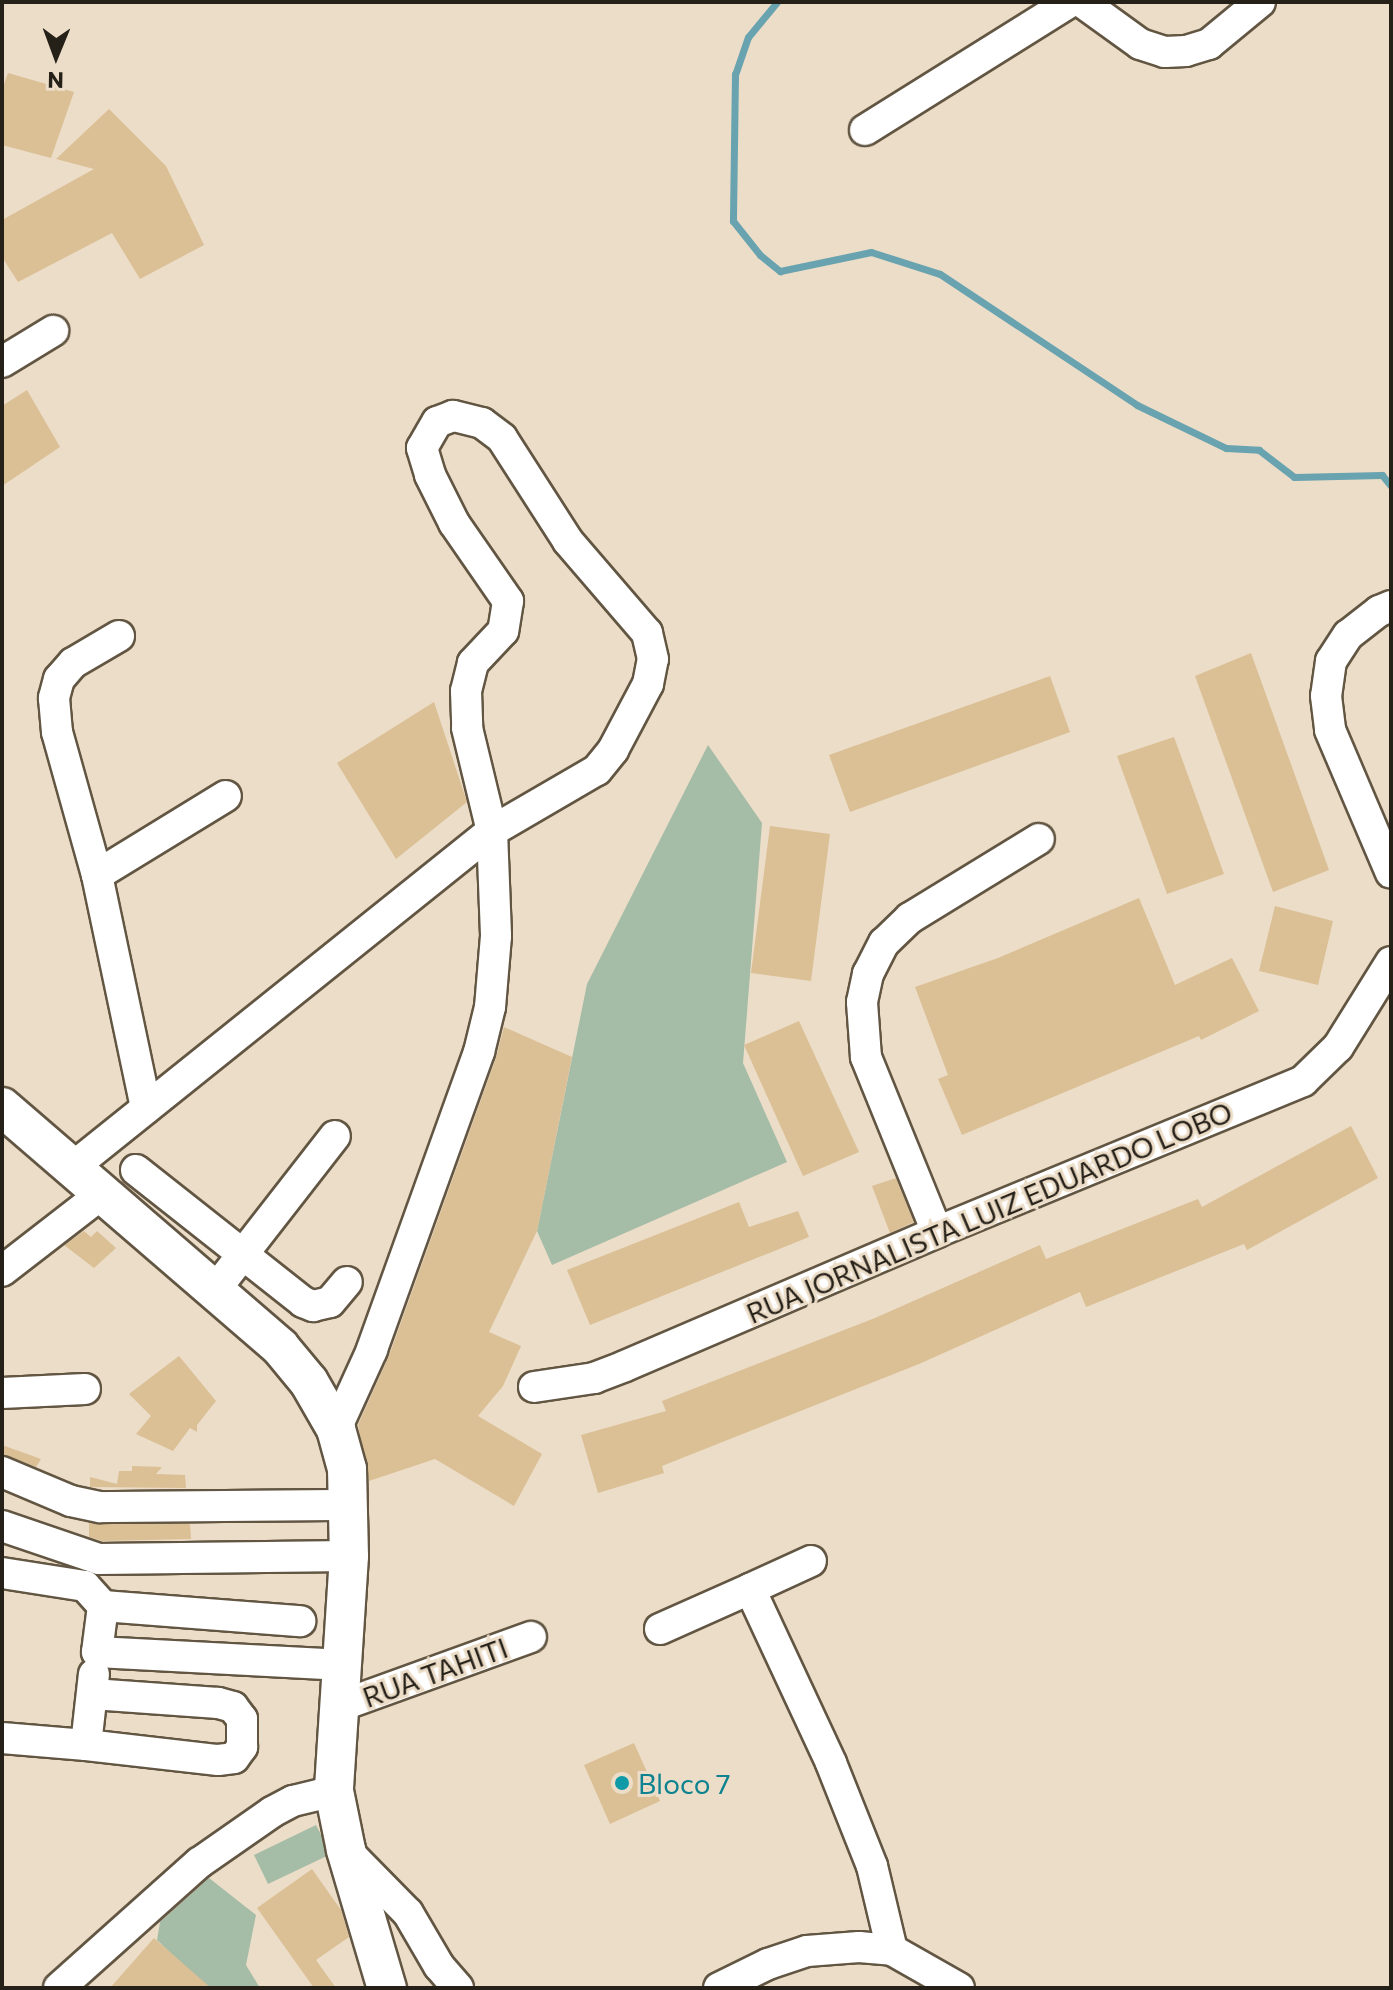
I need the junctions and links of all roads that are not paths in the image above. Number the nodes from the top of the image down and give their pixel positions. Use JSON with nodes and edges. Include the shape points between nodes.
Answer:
{"nodes":[{"id":1,"x":1070,"y":2,"type":"edge"},
{"id":2,"x":1082,"y":2,"type":"edge"},
{"id":3,"x":1260,"y":2,"type":"edge"},
{"id":4,"x":865,"y":130,"type":"dead end"},
{"id":5,"x":53,"y":331,"type":"dead end"},
{"id":6,"x":2,"y":362,"type":"edge"},
{"id":7,"x":1391,"y":606,"type":"edge"},
{"id":8,"x":119,"y":636,"type":"dead end"},
{"id":9,"x":226,"y":796,"type":"dead end"},
{"id":10,"x":492,"y":831,"type":"junction"},
{"id":11,"x":1039,"y":839,"type":"dead end"},
{"id":12,"x":1391,"y":873,"type":"edge"},
{"id":13,"x":97,"y":875,"type":"junction"},
{"id":14,"x":1391,"y":962,"type":"edge"},
{"id":15,"x":2,"y":1107,"type":"edge"},
{"id":16,"x":146,"y":1108,"type":"junction"},
{"id":17,"x":335,"y":1136,"type":"dead end"},
{"id":18,"x":73,"y":1167,"type":"junction"},
{"id":19,"x":136,"y":1170,"type":"dead end"},
{"id":20,"x":103,"y":1193,"type":"junction"},
{"id":21,"x":937,"y":1232,"type":"junction"},
{"id":22,"x":243,"y":1254,"type":"junction"},
{"id":23,"x":2,"y":1271,"type":"edge"},
{"id":24,"x":347,"y":1282,"type":"dead end"},
{"id":25,"x":215,"y":1290,"type":"junction"},
{"id":26,"x":534,"y":1387,"type":"dead end"},
{"id":27,"x":85,"y":1389,"type":"dead end"},
{"id":28,"x":2,"y":1393,"type":"edge"},
{"id":29,"x":336,"y":1429,"type":"junction"},
{"id":30,"x":2,"y":1472,"type":"edge"},
{"id":31,"x":349,"y":1505,"type":"junction"},
{"id":32,"x":2,"y":1526,"type":"edge"},
{"id":33,"x":349,"y":1556,"type":"junction"},
{"id":34,"x":811,"y":1561,"type":"dead end"},
{"id":35,"x":2,"y":1573,"type":"edge"},
{"id":36,"x":750,"y":1589,"type":"junction"},
{"id":37,"x":103,"y":1606,"type":"junction"},
{"id":38,"x":300,"y":1621,"type":"dead end"},
{"id":39,"x":660,"y":1629,"type":"dead end"},
{"id":40,"x":531,"y":1637,"type":"dead end"},
{"id":41,"x":97,"y":1652,"type":"junction"},
{"id":42,"x":344,"y":1665,"type":"junction"},
{"id":43,"x":92,"y":1694,"type":"junction"},
{"id":44,"x":340,"y":1706,"type":"junction"},
{"id":45,"x":2,"y":1738,"type":"edge"},
{"id":46,"x":86,"y":1745,"type":"junction"},
{"id":47,"x":334,"y":1791,"type":"junction"},
{"id":48,"x":346,"y":1850,"type":"junction"},
{"id":49,"x":892,"y":1950,"type":"junction"},
{"id":50,"x":59,"y":1988,"type":"edge"},
{"id":51,"x":387,"y":1988,"type":"edge"},
{"id":52,"x":458,"y":1988,"type":"edge"},
{"id":53,"x":719,"y":1988,"type":"edge"},
{"id":54,"x":959,"y":1988,"type":"edge"}],
"edges":[{"from":1,"to":4,"type":"street"},
{"from":2,"to":3,"type":"street","via":[[1140,44],[1165,52],[1209,44]]},
{"from":5,"to":6,"type":"street"},
{"from":7,"to":12,"type":"street","via":[[1348,635],[1331,661],[1326,696],[1330,730]]},
{"from":8,"to":13,"type":"street","via":[[73,663],[59,679],[54,698],[57,732]]},
{"from":9,"to":13,"type":"street"},
{"from":10,"to":10,"type":"street","via":[[467,728],[466,691],[473,663],[503,631],[508,601],[454,523],[423,457],[426,436],[437,422],[453,416],[482,423],[502,438],[568,541],[647,633],[653,659],[648,684],[597,770]]},
{"from":10,"to":16,"type":"street"},
{"from":10,"to":29,"type":"street","via":[[495,971],[479,1052],[372,1350]]},
{"from":11,"to":21,"type":"street","via":[[910,918],[884,943],[868,974],[862,1002],[866,1057]]},
{"from":13,"to":16,"type":"street"},
{"from":14,"to":21,"type":"street","name":"RUA JORNALISTA LUIZ EDUARDO LOBO","via":[[1338,1047],[1303,1081]]},
{"from":15,"to":18,"type":"main road"},
{"from":16,"to":18,"type":"street"},
{"from":17,"to":22,"type":"street"},
{"from":18,"to":20,"type":"main road"},
{"from":19,"to":22,"type":"street"},
{"from":20,"to":23,"type":"street"},
{"from":20,"to":25,"type":"main road"},
{"from":21,"to":26,"type":"street","name":"RUA JORNALISTA LUIZ EDUARDO LOBO","via":[[605,1374]]},
{"from":22,"to":24,"type":"street","via":[[313,1306],[330,1302]]},
{"from":22,"to":25,"type":"street"},
{"from":25,"to":29,"type":"main road","via":[[296,1364]]},
{"from":27,"to":28,"type":"street"},
{"from":29,"to":31,"type":"main road","via":[[347,1469]]},
{"from":30,"to":31,"type":"street","via":[[71,1501],[100,1507]]},
{"from":31,"to":33,"type":"main road"},
{"from":32,"to":33,"type":"street","via":[[99,1559]]},
{"from":33,"to":42,"type":"main road"},
{"from":34,"to":36,"type":"street"},
{"from":35,"to":37,"type":"street","via":[[85,1586]]},
{"from":36,"to":39,"type":"street"},
{"from":36,"to":49,"type":"street","via":[[872,1866]]},
{"from":37,"to":38,"type":"street"},
{"from":37,"to":41,"type":"street"},
{"from":40,"to":44,"type":"street","name":"RUA TAHITI"},
{"from":41,"to":42,"type":"street"},
{"from":41,"to":43,"type":"street"},
{"from":42,"to":44,"type":"main road"},
{"from":43,"to":46,"type":"street"},
{"from":43,"to":46,"type":"street","via":[[233,1707],[242,1719],[242,1747],[234,1758],[218,1760]]},
{"from":44,"to":47,"type":"main road"},
{"from":45,"to":46,"type":"street"},
{"from":47,"to":48,"type":"main road"},
{"from":47,"to":50,"type":"street","via":[[293,1801],[211,1854]]},
{"from":48,"to":51,"type":"main road"},
{"from":48,"to":52,"type":"street","via":[[408,1913]]},
{"from":49,"to":53,"type":"street","via":[[807,1951]]},
{"from":49,"to":54,"type":"street"}]}
